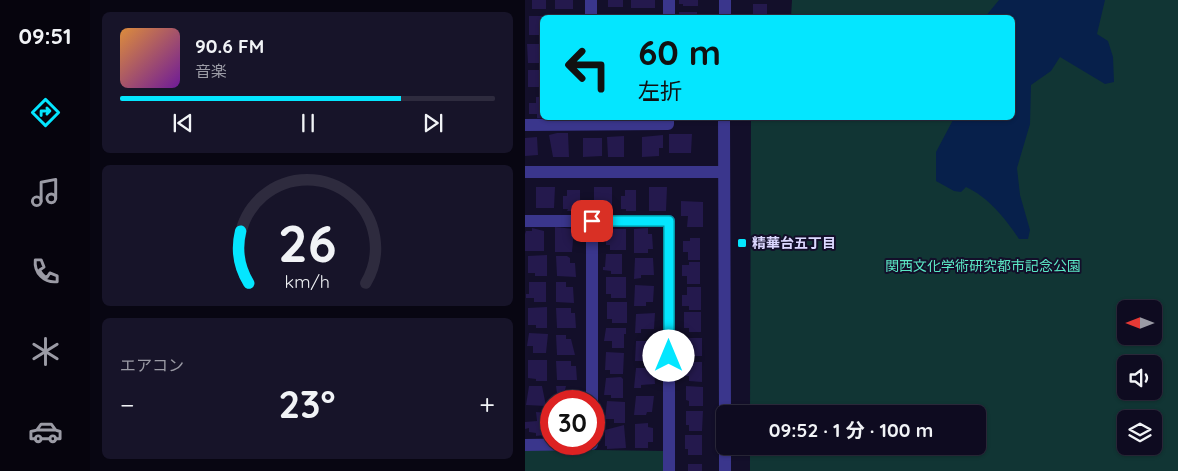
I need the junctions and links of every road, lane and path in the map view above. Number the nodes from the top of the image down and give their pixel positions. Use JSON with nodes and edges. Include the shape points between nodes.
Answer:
{"nodes":[{"id":1,"x":591,"y":0,"type":"edge"},
{"id":2,"x":669,"y":0,"type":"edge"},
{"id":3,"x":725,"y":0,"type":"edge"},
{"id":4,"x":591,"y":15,"type":"edge"},
{"id":5,"x":669,"y":15,"type":"edge"},
{"id":6,"x":725,"y":15,"type":"edge"},
{"id":7,"x":668,"y":120,"type":"edge"},
{"id":8,"x":724,"y":120,"type":"edge"},
{"id":9,"x":591,"y":121,"type":"edge"},
{"id":10,"x":525,"y":125,"type":"edge"},
{"id":11,"x":525,"y":172,"type":"edge"},
{"id":12,"x":724,"y":172,"type":"junction"},
{"id":13,"x":525,"y":221,"type":"edge"},
{"id":14,"x":592,"y":221,"type":"junction"},
{"id":15,"x":592,"y":390,"type":"edge"},
{"id":16,"x":725,"y":405,"type":"edge"},
{"id":17,"x":525,"y":445,"type":"edge"},
{"id":18,"x":540,"y":445,"type":"edge"},
{"id":19,"x":725,"y":455,"type":"edge"},
{"id":20,"x":669,"y":471,"type":"edge"},
{"id":21,"x":725,"y":471,"type":"edge"}],
"edges":[{"from":1,"to":4,"type":"street"},
{"from":2,"to":5,"type":"street"},
{"from":3,"to":6,"type":"street"},
{"from":7,"to":9,"type":"street","via":[[668,124]]},
{"from":8,"to":12,"type":"street"},
{"from":9,"to":10,"type":"street"},
{"from":11,"to":12,"type":"street"},
{"from":12,"to":16,"type":"street"},
{"from":13,"to":14,"type":"street"},
{"from":14,"to":15,"type":"street"},
{"from":14,"to":20,"type":"street","via":[[669,221]]},
{"from":17,"to":18,"type":"street"},
{"from":19,"to":21,"type":"street"}]}
